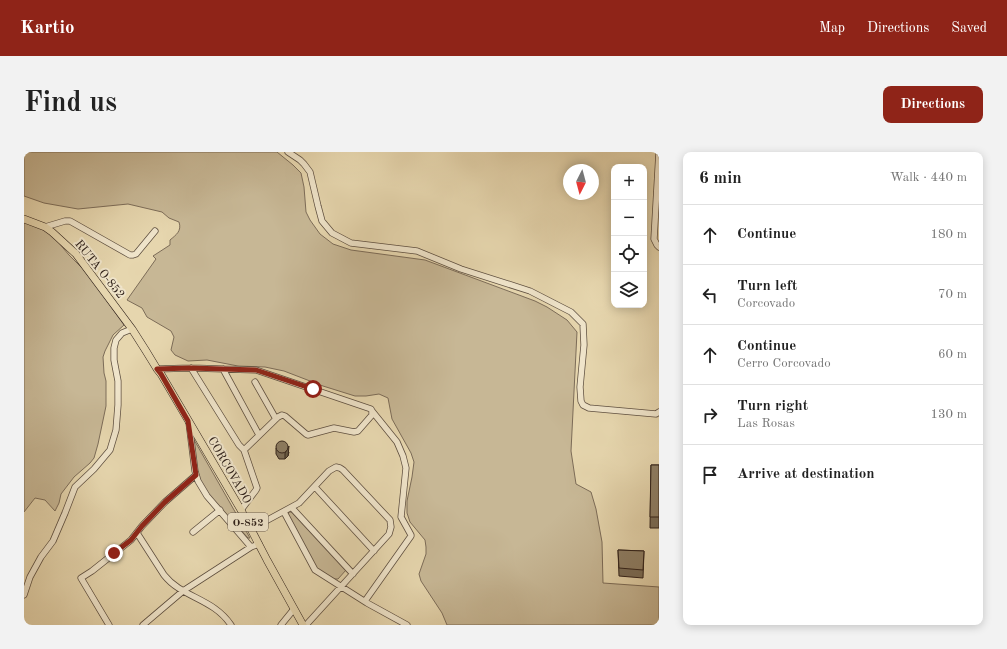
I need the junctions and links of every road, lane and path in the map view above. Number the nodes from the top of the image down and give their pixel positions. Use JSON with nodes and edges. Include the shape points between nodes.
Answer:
{"nodes":[{"id":1,"x":288,"y":152,"type":"edge"},
{"id":2,"x":659,"y":152,"type":"edge"},
{"id":3,"x":24,"y":219,"type":"edge"},
{"id":4,"x":45,"y":227,"type":"junction"},
{"id":5,"x":155,"y":231,"type":"dead end"},
{"id":6,"x":659,"y":247,"type":"edge"},
{"id":7,"x":132,"y":329,"type":"junction"},
{"id":8,"x":190,"y":368,"type":"junction"},
{"id":9,"x":157,"y":369,"type":"junction"},
{"id":10,"x":223,"y":369,"type":"junction"},
{"id":11,"x":255,"y":382,"type":"dead end"},
{"id":12,"x":372,"y":411,"type":"junction"},
{"id":13,"x":658,"y":413,"type":"edge"},
{"id":14,"x":276,"y":419,"type":"junction"},
{"id":15,"x":188,"y":421,"type":"junction"},
{"id":16,"x":259,"y":435,"type":"junction"},
{"id":17,"x":244,"y":450,"type":"junction"},
{"id":18,"x":196,"y":475,"type":"junction"},
{"id":19,"x":315,"y":487,"type":"junction"},
{"id":20,"x":292,"y":508,"type":"junction"},
{"id":21,"x":220,"y":510,"type":"junction"},
{"id":22,"x":241,"y":510,"type":"junction"},
{"id":23,"x":284,"y":512,"type":"junction"},
{"id":24,"x":251,"y":529,"type":"junction"},
{"id":25,"x":193,"y":532,"type":"dead end"},
{"id":26,"x":137,"y":534,"type":"junction"},
{"id":27,"x":259,"y":544,"type":"junction"},
{"id":28,"x":251,"y":547,"type":"junction"},
{"id":29,"x":374,"y":551,"type":"junction"},
{"id":30,"x":353,"y":574,"type":"junction"},
{"id":31,"x":342,"y":586,"type":"junction"},
{"id":32,"x":183,"y":590,"type":"junction"},
{"id":33,"x":24,"y":595,"type":"edge"},
{"id":34,"x":365,"y":601,"type":"junction"},
{"id":35,"x":294,"y":608,"type":"junction"},
{"id":36,"x":109,"y":625,"type":"edge"},
{"id":37,"x":143,"y":625,"type":"edge"},
{"id":38,"x":231,"y":625,"type":"edge"},
{"id":39,"x":281,"y":625,"type":"edge"},
{"id":40,"x":305,"y":625,"type":"edge"},
{"id":41,"x":407,"y":625,"type":"edge"}],
"edges":[{"from":1,"to":13,"type":"street","via":[[300,160],[310,172],[322,221],[332,233],[351,243],[417,251],[461,269],[530,291],[571,312],[583,324],[580,387],[583,406]]},
{"from":2,"to":6,"type":"street","via":[[654,239]]},
{"from":3,"to":4,"type":"main road","name":"RUTA O-852","number":"O-852"},
{"from":4,"to":5,"type":"street","via":[[70,221],[130,255],[136,254]]},
{"from":4,"to":7,"type":"main road","name":"RUTA O-852","number":"O-852","via":[[76,254]]},
{"from":7,"to":9,"type":"main road","name":"CORCOVADO","number":"O-852"},
{"from":7,"to":33,"type":"street","via":[[122,333],[114,348],[118,405],[116,430],[110,450],[75,487],[53,541],[30,577]]},
{"from":8,"to":9,"type":"street"},
{"from":8,"to":10,"type":"street"},
{"from":8,"to":17,"type":"street"},
{"from":9,"to":15,"type":"main road","name":"CORCOVADO","number":"O-852"},
{"from":10,"to":12,"type":"street","via":[[256,370]]},
{"from":10,"to":16,"type":"street"},
{"from":11,"to":14,"type":"street"},
{"from":12,"to":14,"type":"street","via":[[372,415],[356,432],[334,428],[306,434],[284,416]]},
{"from":12,"to":34,"type":"street","via":[[397,442],[403,456],[406,468],[401,517],[410,537]]},
{"from":14,"to":16,"type":"street"},
{"from":15,"to":18,"type":"street"},
{"from":15,"to":22,"type":"main road","name":"CORCOVADO","number":"O-852"},
{"from":16,"to":17,"type":"street"},
{"from":17,"to":22,"type":"street","via":[[257,488]]},
{"from":18,"to":21,"type":"street","via":[[204,491]]},
{"from":18,"to":26,"type":"street","via":[[165,502]]},
{"from":19,"to":20,"type":"street"},
{"from":19,"to":29,"type":"street"},
{"from":19,"to":29,"type":"street","via":[[331,469],[340,468],[388,518],[391,531]]},
{"from":20,"to":23,"type":"street"},
{"from":20,"to":30,"type":"street"},
{"from":21,"to":25,"type":"street"},
{"from":21,"to":28,"type":"street"},
{"from":22,"to":24,"type":"main road","name":"CORCOVADO","number":"O-852"},
{"from":23,"to":24,"type":"street"},
{"from":23,"to":31,"type":"street","via":[[315,570]]},
{"from":24,"to":27,"type":"main road","name":"CORCOVADO","number":"O-852"},
{"from":26,"to":32,"type":"street","via":[[166,578]]},
{"from":26,"to":36,"type":"street","via":[[81,578]]},
{"from":27,"to":28,"type":"street"},
{"from":27,"to":35,"type":"main road","name":"CORCOVADO","number":"O-852"},
{"from":28,"to":32,"type":"street"},
{"from":29,"to":30,"type":"street"},
{"from":30,"to":31,"type":"street"},
{"from":31,"to":34,"type":"street"},
{"from":31,"to":40,"type":"street"},
{"from":32,"to":37,"type":"street"},
{"from":32,"to":38,"type":"street","via":[[216,608]]},
{"from":34,"to":41,"type":"street"},
{"from":35,"to":39,"type":"street"},
{"from":35,"to":40,"type":"main road","name":"CORCOVADO","number":"O-852"}]}
